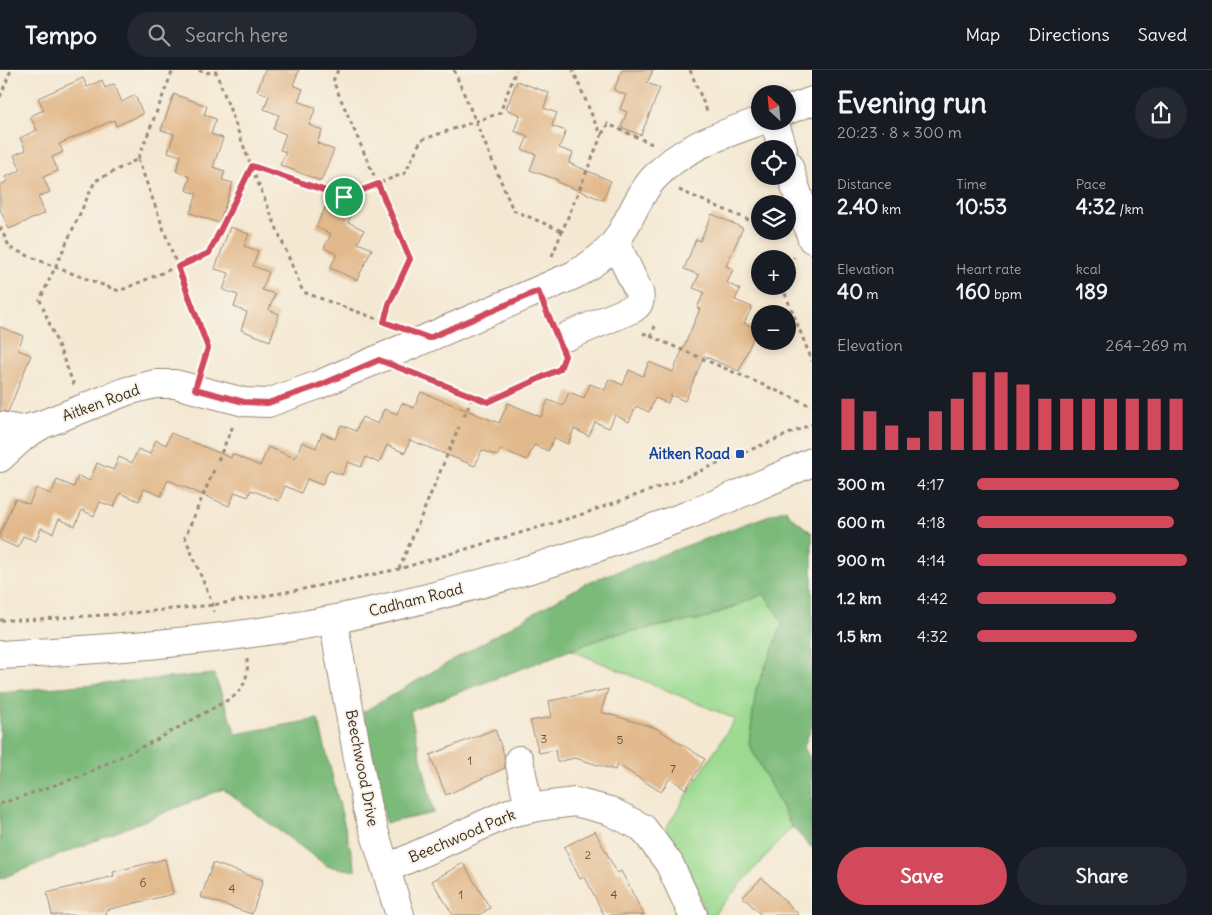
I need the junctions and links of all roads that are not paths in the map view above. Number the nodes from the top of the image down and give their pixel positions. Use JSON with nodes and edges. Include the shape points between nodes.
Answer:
{"nodes":[{"id":1,"x":812,"y":102,"type":"edge"},
{"id":2,"x":796,"y":107,"type":"edge"},
{"id":3,"x":751,"y":124,"type":"edge"},
{"id":4,"x":795,"y":185,"type":"edge"},
{"id":5,"x":812,"y":239,"type":"edge"},
{"id":6,"x":615,"y":242,"type":"junction"},
{"id":7,"x":567,"y":346,"type":"road end"},
{"id":8,"x":41,"y":425,"type":"junction"},
{"id":9,"x":0,"y":426,"type":"edge"},
{"id":10,"x":0,"y":458,"type":"edge"},
{"id":11,"x":812,"y":462,"type":"edge"},
{"id":12,"x":334,"y":620,"type":"junction"},
{"id":13,"x":0,"y":656,"type":"edge"},
{"id":14,"x":519,"y":760,"type":"dead end"},
{"id":15,"x":530,"y":808,"type":"junction"},
{"id":16,"x":386,"y":869,"type":"junction"},
{"id":17,"x":400,"y":915,"type":"edge"},
{"id":18,"x":692,"y":915,"type":"edge"}],
"edges":[{"from":1,"to":2,"type":"street"},
{"from":3,"to":6,"type":"street","name":"Aitken Road","via":[[699,144],[679,156],[641,195]]},
{"from":4,"to":5,"type":"street"},
{"from":6,"to":7,"type":"street","via":[[640,292],[639,304]]},
{"from":6,"to":8,"type":"street","name":"Aitken Road","via":[[588,267],[574,275],[318,386],[268,403],[244,402],[176,384],[155,384],[127,391]]},
{"from":8,"to":9,"type":"street","name":"Aitken Road","via":[[20,430]]},
{"from":8,"to":10,"type":"street","name":"Aitken Road"},
{"from":11,"to":12,"type":"street","name":"Cadham Road","via":[[690,514],[574,556]]},
{"from":12,"to":13,"type":"street","name":"Cadham Road","via":[[100,650]]},
{"from":12,"to":16,"type":"street","name":"Beechwood Drive","via":[[367,808]]},
{"from":14,"to":15,"type":"street"},
{"from":15,"to":16,"type":"street","name":"Beechwood Park","via":[[509,813]]},
{"from":15,"to":18,"type":"street","name":"Beechwood Park","via":[[575,802],[610,811],[643,828],[670,863]]},
{"from":16,"to":17,"type":"street","name":"Beechwood Drive"}]}
